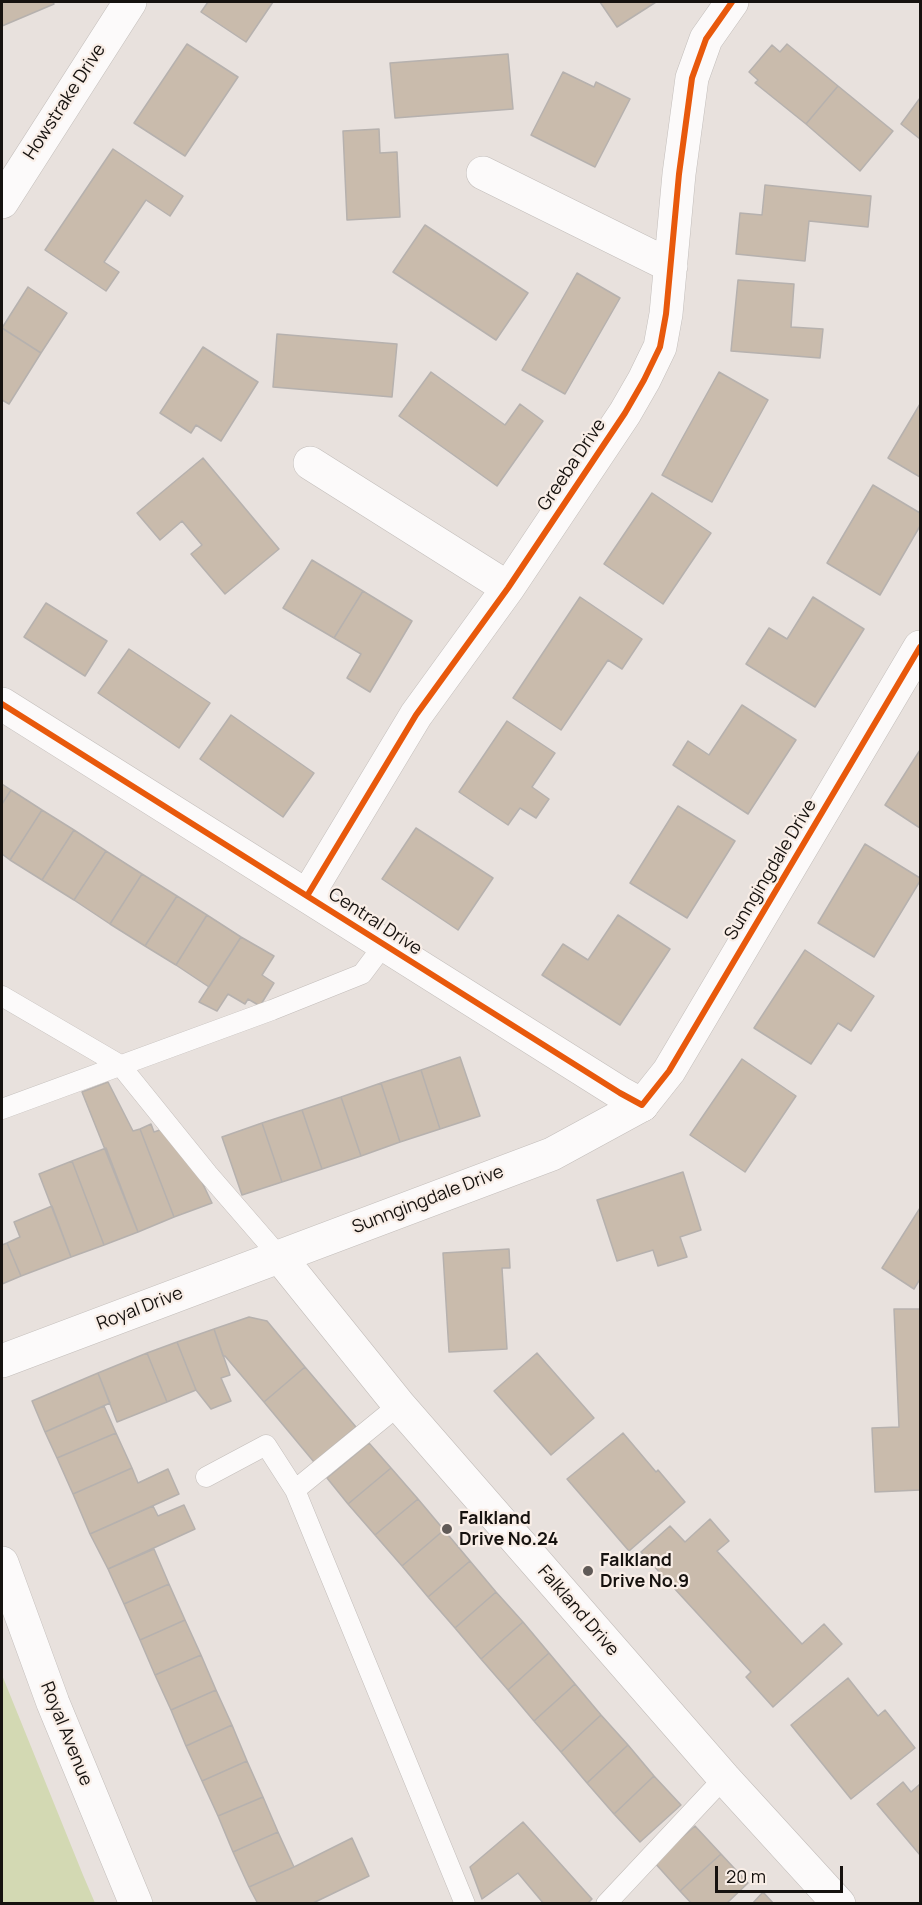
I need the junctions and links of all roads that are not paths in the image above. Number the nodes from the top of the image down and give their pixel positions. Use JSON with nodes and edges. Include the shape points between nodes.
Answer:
{"nodes":[{"id":1,"x":130,"y":2,"type":"edge"},
{"id":2,"x":732,"y":2,"type":"edge"},
{"id":3,"x":11,"y":166,"type":"edge"},
{"id":4,"x":483,"y":173,"type":"dead end"},
{"id":5,"x":2,"y":202,"type":"edge"},
{"id":6,"x":671,"y":266,"type":"junction"},
{"id":7,"x":310,"y":462,"type":"dead end"},
{"id":8,"x":508,"y":588,"type":"junction"},
{"id":9,"x":921,"y":647,"type":"edge"},
{"id":10,"x":2,"y":704,"type":"edge"},
{"id":11,"x":307,"y":896,"type":"junction"},
{"id":12,"x":383,"y":946,"type":"junction"},
{"id":13,"x":2,"y":996,"type":"edge"},
{"id":14,"x":120,"y":1065,"type":"junction"},
{"id":15,"x":642,"y":1105,"type":"junction"},
{"id":16,"x":2,"y":1109,"type":"edge"},
{"id":17,"x":279,"y":1256,"type":"junction"},
{"id":18,"x":2,"y":1361,"type":"edge"},
{"id":19,"x":399,"y":1405,"type":"junction"},
{"id":20,"x":206,"y":1477,"type":"dead end"},
{"id":21,"x":295,"y":1490,"type":"junction"},
{"id":22,"x":2,"y":1563,"type":"edge"},
{"id":23,"x":724,"y":1778,"type":"junction"},
{"id":24,"x":136,"y":1904,"type":"edge"},
{"id":25,"x":465,"y":1904,"type":"edge"},
{"id":26,"x":606,"y":1904,"type":"edge"},
{"id":27,"x":838,"y":1904,"type":"edge"}],
"edges":[{"from":1,"to":3,"type":"street","name":"Howstrake Drive"},
{"from":2,"to":6,"type":"street","name":"Greeba Drive","via":[[705,39],[692,78]]},
{"from":3,"to":5,"type":"street","name":"Howstrake Drive"},
{"from":4,"to":6,"type":"street"},
{"from":6,"to":8,"type":"street","name":"Greeba Drive","via":[[660,347],[644,380]]},
{"from":7,"to":8,"type":"street"},
{"from":8,"to":11,"type":"street","name":"Greeba Drive","via":[[416,715]]},
{"from":9,"to":15,"type":"street","name":"Sunngingdale Drive","via":[[669,1071]]},
{"from":10,"to":11,"type":"street","name":"Central Drive"},
{"from":11,"to":12,"type":"street","name":"Central Drive"},
{"from":12,"to":14,"type":"lane","via":[[362,974]]},
{"from":12,"to":15,"type":"street","name":"Central Drive"},
{"from":13,"to":14,"type":"lane"},
{"from":14,"to":16,"type":"lane"},
{"from":14,"to":17,"type":"lane"},
{"from":15,"to":17,"type":"street","name":"Sunngingdale Drive","via":[[552,1154]]},
{"from":17,"to":18,"type":"street","name":"Royal Drive"},
{"from":17,"to":19,"type":"street","name":"Falkland Drive"},
{"from":19,"to":21,"type":"lane"},
{"from":19,"to":23,"type":"street","name":"Falkland Drive"},
{"from":20,"to":21,"type":"lane","via":[[266,1445]]},
{"from":21,"to":25,"type":"lane"},
{"from":22,"to":24,"type":"street","name":"Royal Avenue","via":[[52,1703]]},
{"from":23,"to":26,"type":"lane"},
{"from":23,"to":27,"type":"street","name":"Falkland Drive"}]}
